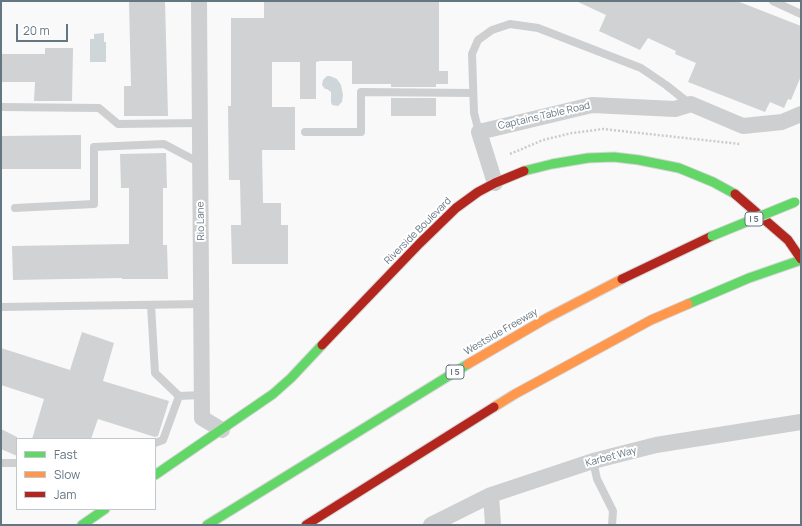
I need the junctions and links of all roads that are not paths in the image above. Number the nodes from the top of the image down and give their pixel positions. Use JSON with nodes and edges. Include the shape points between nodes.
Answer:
{"nodes":[{"id":1,"x":199,"y":1,"type":"edge"},
{"id":2,"x":773,"y":1,"type":"edge"},
{"id":3,"x":801,"y":14,"type":"edge"},
{"id":4,"x":472,"y":93,"type":"junction"},
{"id":5,"x":691,"y":104,"type":"junction"},
{"id":6,"x":1,"y":107,"type":"edge"},
{"id":7,"x":801,"y":114,"type":"edge"},
{"id":8,"x":200,"y":123,"type":"junction"},
{"id":9,"x":305,"y":132,"type":"dead end"},
{"id":10,"x":479,"y":132,"type":"junction"},
{"id":11,"x":200,"y":164,"type":"junction"},
{"id":12,"x":495,"y":183,"type":"junction"},
{"id":13,"x":798,"y":201,"type":"edge"},
{"id":14,"x":15,"y":208,"type":"dead end"},
{"id":15,"x":801,"y":259,"type":"edge"},
{"id":16,"x":202,"y":304,"type":"junction"},
{"id":17,"x":151,"y":305,"type":"junction"},
{"id":18,"x":1,"y":307,"type":"edge"},
{"id":19,"x":202,"y":395,"type":"junction"},
{"id":20,"x":179,"y":396,"type":"junction"},
{"id":21,"x":801,"y":422,"type":"edge"},
{"id":22,"x":222,"y":430,"type":"junction"},
{"id":23,"x":156,"y":443,"type":"edge"},
{"id":24,"x":593,"y":461,"type":"junction"},
{"id":25,"x":1,"y":463,"type":"edge"},
{"id":26,"x":16,"y":463,"type":"edge"},
{"id":27,"x":156,"y":474,"type":"edge"},
{"id":28,"x":491,"y":495,"type":"junction"},
{"id":29,"x":104,"y":510,"type":"edge"},
{"id":30,"x":82,"y":525,"type":"edge"},
{"id":31,"x":207,"y":525,"type":"edge"},
{"id":32,"x":306,"y":525,"type":"edge"},
{"id":33,"x":431,"y":525,"type":"edge"},
{"id":34,"x":493,"y":525,"type":"edge"},
{"id":35,"x":612,"y":525,"type":"edge"}],
"edges":[{"from":1,"to":8,"type":"street","name":"Rio Lane"},
{"from":2,"to":3,"type":"lane"},
{"from":4,"to":5,"type":"lane","via":[[472,54],[478,40],[492,30],[510,24],[538,28],[641,68]]},
{"from":4,"to":9,"type":"lane","via":[[361,92],[361,132]]},
{"from":4,"to":10,"type":"lane"},
{"from":5,"to":7,"type":"street","via":[[744,126],[782,122]]},
{"from":5,"to":10,"type":"street","name":"Captains Table Road","via":[[675,109],[592,104]]},
{"from":6,"to":8,"type":"lane","via":[[99,108],[118,124]]},
{"from":8,"to":11,"type":"street","name":"Rio Lane"},
{"from":10,"to":12,"type":"street"},
{"from":11,"to":14,"type":"lane","via":[[164,144],[94,147],[94,204]]},
{"from":11,"to":16,"type":"street","name":"Rio Lane"},
{"from":12,"to":15,"type":"main road","name":"Riverside Boulevard","via":[[534,168],[588,158],[614,157],[659,163],[714,182],[734,194],[788,240]]},
{"from":12,"to":22,"type":"main road","name":"Riverside Boulevard","via":[[466,200],[444,218],[291,378]]},
{"from":13,"to":31,"type":"main road","name":"Westside Freeway","number":"I 5","bridge":true,"via":[[712,236],[547,318],[436,383]]},
{"from":15,"to":32,"type":"main road","via":[[651,320],[515,394]]},
{"from":16,"to":17,"type":"lane"},
{"from":16,"to":19,"type":"street","name":"Rio Lane"},
{"from":17,"to":18,"type":"lane"},
{"from":17,"to":20,"type":"lane","via":[[155,373]]},
{"from":19,"to":20,"type":"lane"},
{"from":19,"to":22,"type":"street","name":"Rio Lane","via":[[202,418]]},
{"from":20,"to":23,"type":"lane","via":[[163,440]]},
{"from":21,"to":24,"type":"street","name":"Karbet Way","via":[[656,445]]},
{"from":22,"to":27,"type":"main road","name":"Riverside Boulevard"},
{"from":24,"to":28,"type":"street","name":"Karbet Way"},
{"from":24,"to":35,"type":"lane","via":[[597,479],[613,511]]},
{"from":25,"to":26,"type":"lane"},
{"from":28,"to":33,"type":"street","name":"Karbet Way"},
{"from":28,"to":34,"type":"street"},
{"from":29,"to":30,"type":"main road"}]}
